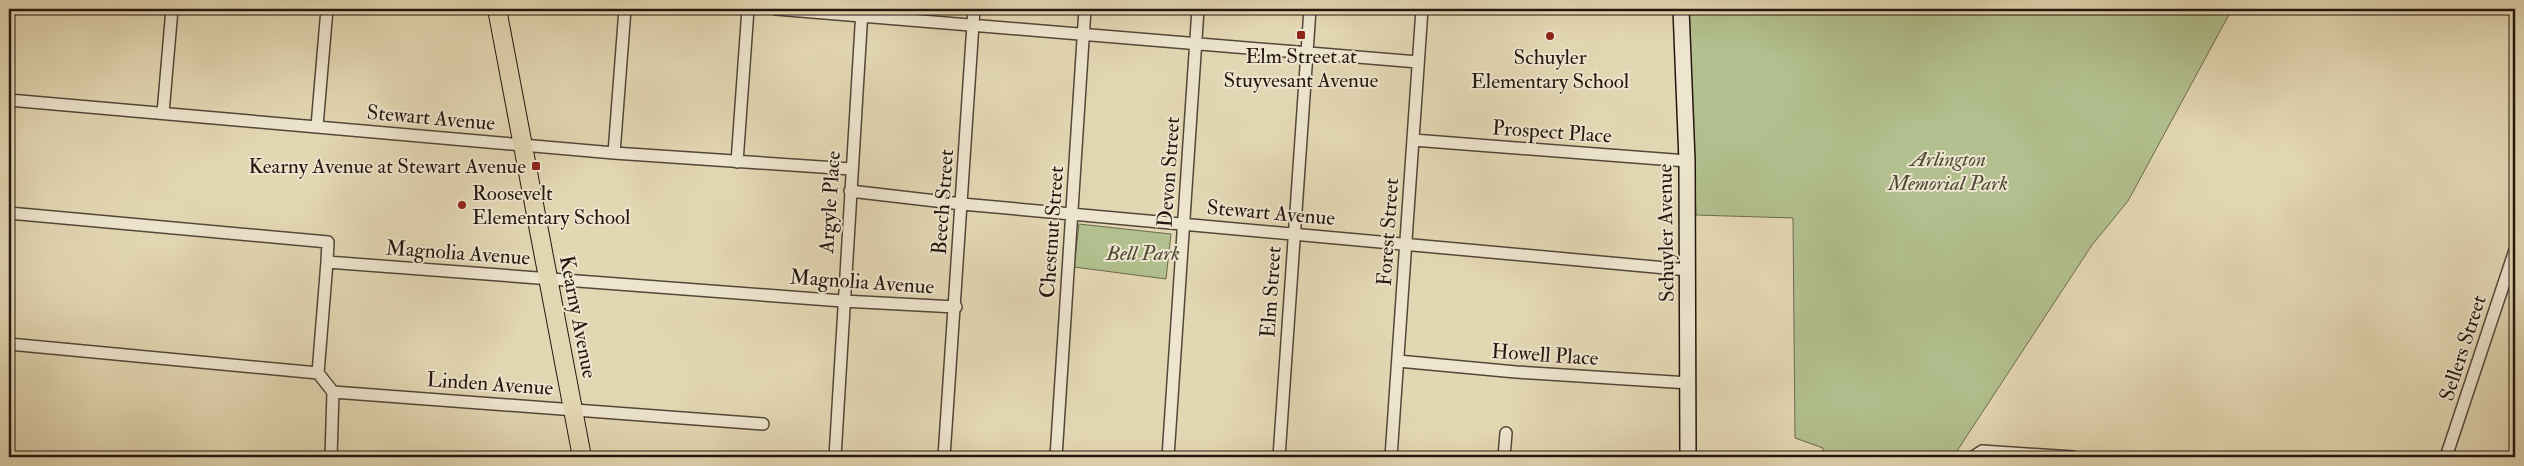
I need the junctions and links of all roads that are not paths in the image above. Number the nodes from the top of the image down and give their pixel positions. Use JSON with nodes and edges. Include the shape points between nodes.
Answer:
{"nodes":[{"id":1,"x":172,"y":9,"type":"edge"},
{"id":2,"x":327,"y":9,"type":"edge"},
{"id":3,"x":497,"y":9,"type":"edge"},
{"id":4,"x":626,"y":9,"type":"edge"},
{"id":5,"x":748,"y":9,"type":"edge"},
{"id":6,"x":776,"y":9,"type":"edge"},
{"id":7,"x":974,"y":9,"type":"edge"},
{"id":8,"x":1085,"y":9,"type":"edge"},
{"id":9,"x":1198,"y":9,"type":"edge"},
{"id":10,"x":1310,"y":9,"type":"edge"},
{"id":11,"x":1422,"y":9,"type":"edge"},
{"id":12,"x":1681,"y":9,"type":"edge"},
{"id":13,"x":861,"y":12,"type":"edge"},
{"id":14,"x":973,"y":25,"type":"junction"},
{"id":15,"x":1083,"y":34,"type":"junction"},
{"id":16,"x":1196,"y":44,"type":"junction"},
{"id":17,"x":1306,"y":54,"type":"junction"},
{"id":18,"x":1418,"y":62,"type":"junction"},
{"id":19,"x":9,"y":100,"type":"edge"},
{"id":20,"x":163,"y":113,"type":"junction"},
{"id":21,"x":317,"y":126,"type":"junction"},
{"id":22,"x":1413,"y":140,"type":"junction"},
{"id":23,"x":523,"y":144,"type":"junction"},
{"id":24,"x":614,"y":153,"type":"junction"},
{"id":25,"x":1687,"y":161,"type":"junction"},
{"id":26,"x":737,"y":162,"type":"junction"},
{"id":27,"x":851,"y":170,"type":"junction"},
{"id":28,"x":850,"y":192,"type":"junction"},
{"id":29,"x":962,"y":204,"type":"junction"},
{"id":30,"x":9,"y":213,"type":"edge"},
{"id":31,"x":1072,"y":214,"type":"junction"},
{"id":32,"x":1184,"y":224,"type":"junction"},
{"id":33,"x":1294,"y":234,"type":"junction"},
{"id":34,"x":1406,"y":244,"type":"junction"},
{"id":35,"x":2515,"y":250,"type":"edge"},
{"id":36,"x":327,"y":262,"type":"junction"},
{"id":37,"x":1688,"y":270,"type":"junction"},
{"id":38,"x":547,"y":278,"type":"junction"},
{"id":39,"x":843,"y":301,"type":"junction"},
{"id":40,"x":956,"y":307,"type":"junction"},
{"id":41,"x":9,"y":344,"type":"edge"},
{"id":42,"x":1398,"y":361,"type":"junction"},
{"id":43,"x":318,"y":373,"type":"junction"},
{"id":44,"x":1689,"y":384,"type":"junction"},
{"id":45,"x":333,"y":392,"type":"junction"},
{"id":46,"x":572,"y":409,"type":"junction"},
{"id":47,"x":763,"y":424,"type":"dead end"},
{"id":48,"x":1506,"y":433,"type":"dead end"},
{"id":49,"x":331,"y":457,"type":"edge"},
{"id":50,"x":582,"y":457,"type":"edge"},
{"id":51,"x":835,"y":457,"type":"edge"},
{"id":52,"x":944,"y":457,"type":"edge"},
{"id":53,"x":1056,"y":457,"type":"edge"},
{"id":54,"x":1168,"y":457,"type":"edge"},
{"id":55,"x":1279,"y":457,"type":"edge"},
{"id":56,"x":1391,"y":457,"type":"edge"},
{"id":57,"x":1504,"y":457,"type":"edge"},
{"id":58,"x":1688,"y":457,"type":"edge"},
{"id":59,"x":1973,"y":457,"type":"edge"},
{"id":60,"x":2073,"y":457,"type":"edge"},
{"id":61,"x":2446,"y":457,"type":"edge"}],
"edges":[{"from":1,"to":20,"type":"street"},
{"from":2,"to":21,"type":"street"},
{"from":3,"to":23,"type":"main road","name":"Kearny Avenue"},
{"from":4,"to":24,"type":"street"},
{"from":5,"to":26,"type":"street"},
{"from":6,"to":13,"type":"street"},
{"from":7,"to":14,"type":"street","name":"Beech Street"},
{"from":8,"to":15,"type":"street","name":"Chestnut Street"},
{"from":9,"to":16,"type":"street","name":"Devon Street"},
{"from":10,"to":17,"type":"street","name":"Elm Street"},
{"from":11,"to":18,"type":"street","name":"Forest Street"},
{"from":12,"to":25,"type":"main road","name":"Schuyler Avenue"},
{"from":13,"to":14,"type":"street"},
{"from":13,"to":27,"type":"street","name":"Argyle Place"},
{"from":14,"to":15,"type":"street"},
{"from":14,"to":29,"type":"street","name":"Beech Street"},
{"from":15,"to":16,"type":"street"},
{"from":15,"to":31,"type":"street","name":"Chestnut Street"},
{"from":16,"to":17,"type":"street"},
{"from":16,"to":32,"type":"street","name":"Devon Street"},
{"from":17,"to":18,"type":"street"},
{"from":17,"to":33,"type":"street","name":"Elm Street"},
{"from":18,"to":22,"type":"street","name":"Forest Street"},
{"from":19,"to":20,"type":"street","name":"Stewart Avenue"},
{"from":20,"to":21,"type":"street","name":"Stewart Avenue"},
{"from":21,"to":23,"type":"street","name":"Stewart Avenue"},
{"from":22,"to":25,"type":"street","name":"Prospect Place"},
{"from":22,"to":34,"type":"street","name":"Forest Street"},
{"from":23,"to":24,"type":"street","name":"Stewart Avenue"},
{"from":23,"to":38,"type":"main road","name":"Kearny Avenue"},
{"from":24,"to":26,"type":"street","name":"Stewart Avenue"},
{"from":25,"to":37,"type":"main road","name":"Schuyler Avenue"},
{"from":26,"to":27,"type":"street","name":"Stewart Avenue"},
{"from":27,"to":28,"type":"street","name":"Argyle Place"},
{"from":28,"to":29,"type":"street","name":"Stewart Avenue"},
{"from":28,"to":39,"type":"street","name":"Argyle Place"},
{"from":29,"to":31,"type":"street","name":"Stewart Avenue"},
{"from":29,"to":40,"type":"street","name":"Beech Street"},
{"from":30,"to":36,"type":"street","via":[[328,242]]},
{"from":31,"to":32,"type":"street","name":"Stewart Avenue"},
{"from":31,"to":53,"type":"street","name":"Chestnut Street"},
{"from":32,"to":33,"type":"street","name":"Stewart Avenue"},
{"from":32,"to":54,"type":"street","name":"Devon Street"},
{"from":33,"to":34,"type":"street","name":"Stewart Avenue"},
{"from":33,"to":55,"type":"street","name":"Elm Street"},
{"from":34,"to":37,"type":"street","name":"Stewart Avenue"},
{"from":34,"to":42,"type":"street","name":"Forest Street"},
{"from":35,"to":61,"type":"street","name":"Sellers Street"},
{"from":36,"to":38,"type":"street","name":"Magnolia Avenue"},
{"from":36,"to":43,"type":"street"},
{"from":37,"to":44,"type":"main road","name":"Schuyler Avenue"},
{"from":38,"to":39,"type":"street","name":"Magnolia Avenue"},
{"from":38,"to":46,"type":"main road","name":"Kearny Avenue"},
{"from":39,"to":40,"type":"street","name":"Magnolia Avenue"},
{"from":39,"to":51,"type":"street","name":"Argyle Place"},
{"from":40,"to":52,"type":"street","name":"Beech Street"},
{"from":41,"to":43,"type":"street"},
{"from":42,"to":44,"type":"street","name":"Howell Place"},
{"from":42,"to":56,"type":"street","name":"Forest Street"},
{"from":43,"to":45,"type":"street"},
{"from":44,"to":58,"type":"main road","name":"Schuyler Avenue"},
{"from":45,"to":46,"type":"street","name":"Linden Avenue"},
{"from":45,"to":49,"type":"street"},
{"from":46,"to":47,"type":"street","name":"Linden Avenue"},
{"from":46,"to":50,"type":"main road","name":"Kearny Avenue"},
{"from":48,"to":57,"type":"street"},
{"from":59,"to":60,"type":"street","via":[[1982,451]]}]}
